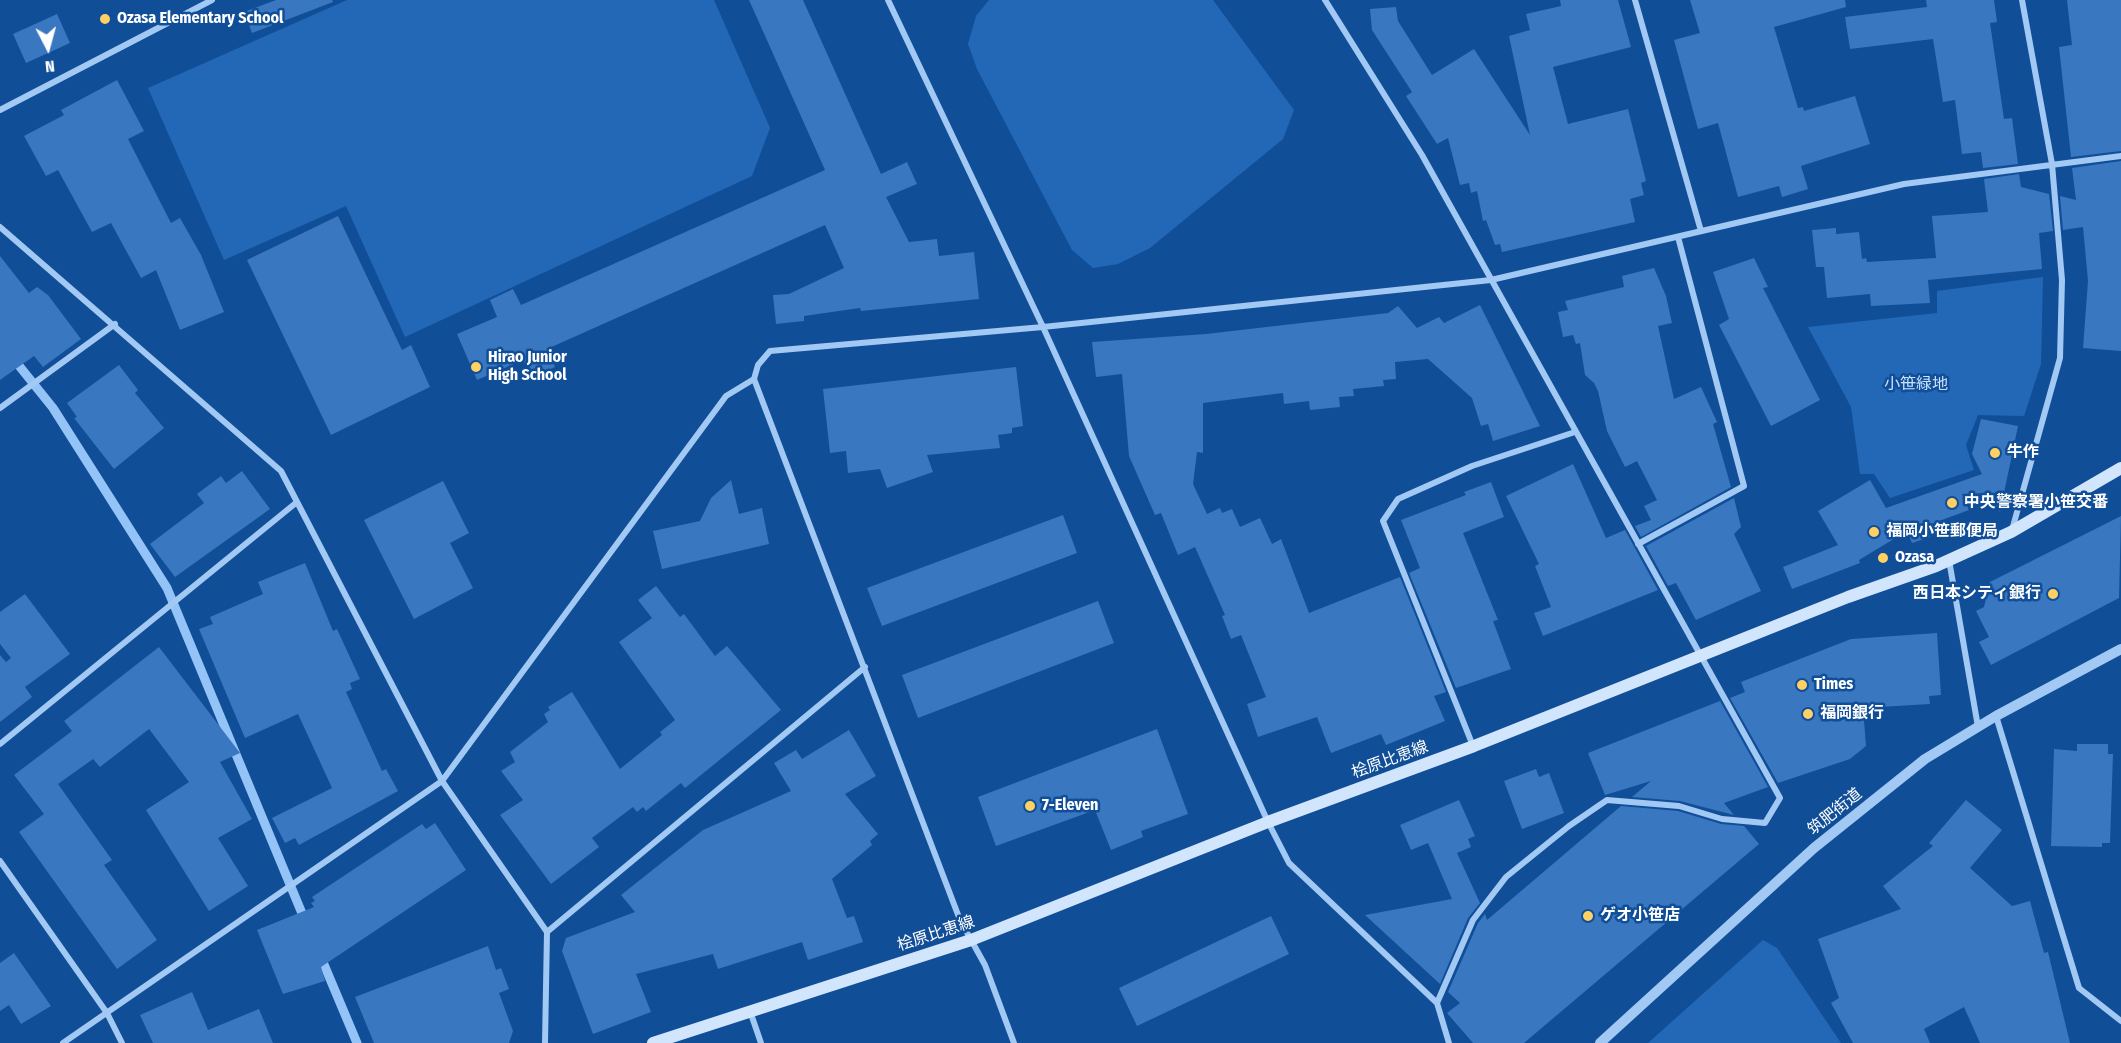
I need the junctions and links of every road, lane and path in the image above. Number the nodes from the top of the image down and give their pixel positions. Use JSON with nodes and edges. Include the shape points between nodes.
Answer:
{"nodes":[{"id":1,"x":212,"y":0,"type":"edge"},
{"id":2,"x":888,"y":0,"type":"edge"},
{"id":3,"x":1325,"y":0,"type":"edge"},
{"id":4,"x":1635,"y":0,"type":"edge"},
{"id":5,"x":2022,"y":0,"type":"edge"},
{"id":6,"x":0,"y":110,"type":"edge"},
{"id":7,"x":2121,"y":156,"type":"edge"},
{"id":8,"x":2052,"y":164,"type":"junction"},
{"id":9,"x":0,"y":227,"type":"edge"},
{"id":10,"x":1701,"y":231,"type":"junction"},
{"id":11,"x":1678,"y":237,"type":"junction"},
{"id":12,"x":1491,"y":280,"type":"junction"},
{"id":13,"x":115,"y":324,"type":"junction"},
{"id":14,"x":1043,"y":327,"type":"junction"},
{"id":15,"x":754,"y":379,"type":"junction"},
{"id":16,"x":0,"y":408,"type":"edge"},
{"id":17,"x":1575,"y":432,"type":"junction"},
{"id":18,"x":2121,"y":468,"type":"edge"},
{"id":19,"x":297,"y":502,"type":"junction"},
{"id":20,"x":2011,"y":532,"type":"junction"},
{"id":21,"x":1638,"y":544,"type":"junction"},
{"id":22,"x":1949,"y":560,"type":"junction"},
{"id":23,"x":2121,"y":649,"type":"edge"},
{"id":24,"x":1701,"y":655,"type":"junction"},
{"id":25,"x":865,"y":667,"type":"junction"},
{"id":26,"x":1996,"y":716,"type":"junction"},
{"id":27,"x":1978,"y":727,"type":"junction"},
{"id":28,"x":0,"y":744,"type":"edge"},
{"id":29,"x":1473,"y":746,"type":"junction"},
{"id":30,"x":442,"y":781,"type":"junction"},
{"id":31,"x":1268,"y":822,"type":"junction"},
{"id":32,"x":0,"y":861,"type":"edge"},
{"id":33,"x":547,"y":932,"type":"junction"},
{"id":34,"x":971,"y":940,"type":"junction"},
{"id":35,"x":1437,"y":1003,"type":"junction"},
{"id":36,"x":750,"y":1011,"type":"junction"},
{"id":37,"x":107,"y":1013,"type":"junction"},
{"id":38,"x":2121,"y":1021,"type":"edge"},
{"id":39,"x":63,"y":1043,"type":"edge"},
{"id":40,"x":122,"y":1043,"type":"edge"},
{"id":41,"x":545,"y":1043,"type":"edge"},
{"id":42,"x":653,"y":1043,"type":"edge"},
{"id":43,"x":761,"y":1043,"type":"edge"},
{"id":44,"x":1014,"y":1043,"type":"edge"},
{"id":45,"x":1449,"y":1043,"type":"edge"},
{"id":46,"x":1600,"y":1043,"type":"edge"}],
"edges":[{"from":1,"to":6,"type":"street"},
{"from":2,"to":14,"type":"street"},
{"from":3,"to":12,"type":"street","via":[[1422,155]]},
{"from":4,"to":10,"type":"street"},
{"from":5,"to":8,"type":"street"},
{"from":7,"to":8,"type":"street"},
{"from":8,"to":10,"type":"street","via":[[1904,184]]},
{"from":8,"to":20,"type":"street","via":[[2062,280],[2060,358]]},
{"from":9,"to":13,"type":"street"},
{"from":10,"to":11,"type":"street"},
{"from":11,"to":12,"type":"street"},
{"from":11,"to":21,"type":"street","via":[[1744,486]]},
{"from":12,"to":14,"type":"street"},
{"from":12,"to":17,"type":"street"},
{"from":13,"to":16,"type":"street"},
{"from":13,"to":19,"type":"street","via":[[281,471]]},
{"from":14,"to":15,"type":"street","via":[[770,351],[758,364]]},
{"from":14,"to":31,"type":"street"},
{"from":15,"to":25,"type":"street"},
{"from":15,"to":30,"type":"street","via":[[726,396]]},
{"from":17,"to":21,"type":"street"},
{"from":17,"to":29,"type":"street","via":[[1472,466],[1398,499],[1383,521]]},
{"from":18,"to":20,"type":"main road","name":"桧原比恵線"},
{"from":19,"to":28,"type":"street"},
{"from":19,"to":30,"type":"street"},
{"from":20,"to":22,"type":"main road","name":"桧原比恵線"},
{"from":21,"to":24,"type":"street"},
{"from":22,"to":24,"type":"main road","name":"桧原比恵線"},
{"from":22,"to":27,"type":"street"},
{"from":23,"to":26,"type":"street","name":"筑肥街道"},
{"from":24,"to":29,"type":"main road","name":"桧原比恵線"},
{"from":24,"to":35,"type":"street","via":[[1780,798],[1765,824],[1722,819],[1679,806],[1607,800],[1506,877],[1473,920]]},
{"from":25,"to":33,"type":"street"},
{"from":25,"to":34,"type":"street","via":[[960,920]]},
{"from":26,"to":27,"type":"street","name":"筑肥街道"},
{"from":26,"to":38,"type":"street","via":[[2079,988]]},
{"from":27,"to":46,"type":"street","name":"筑肥街道","via":[[1925,759],[1814,848]]},
{"from":29,"to":31,"type":"main road","name":"桧原比恵線"},
{"from":30,"to":33,"type":"street"},
{"from":30,"to":37,"type":"street"},
{"from":31,"to":34,"type":"main road","name":"桧原比恵線"},
{"from":31,"to":35,"type":"street","via":[[1289,863]]},
{"from":32,"to":37,"type":"street"},
{"from":33,"to":41,"type":"street"},
{"from":34,"to":36,"type":"main road","name":"桧原比恵線"},
{"from":34,"to":44,"type":"street","via":[[985,965]]},
{"from":35,"to":45,"type":"street"},
{"from":36,"to":42,"type":"main road","name":"桧原比恵線"},
{"from":36,"to":43,"type":"street"},
{"from":37,"to":39,"type":"street"},
{"from":37,"to":40,"type":"street"}]}
